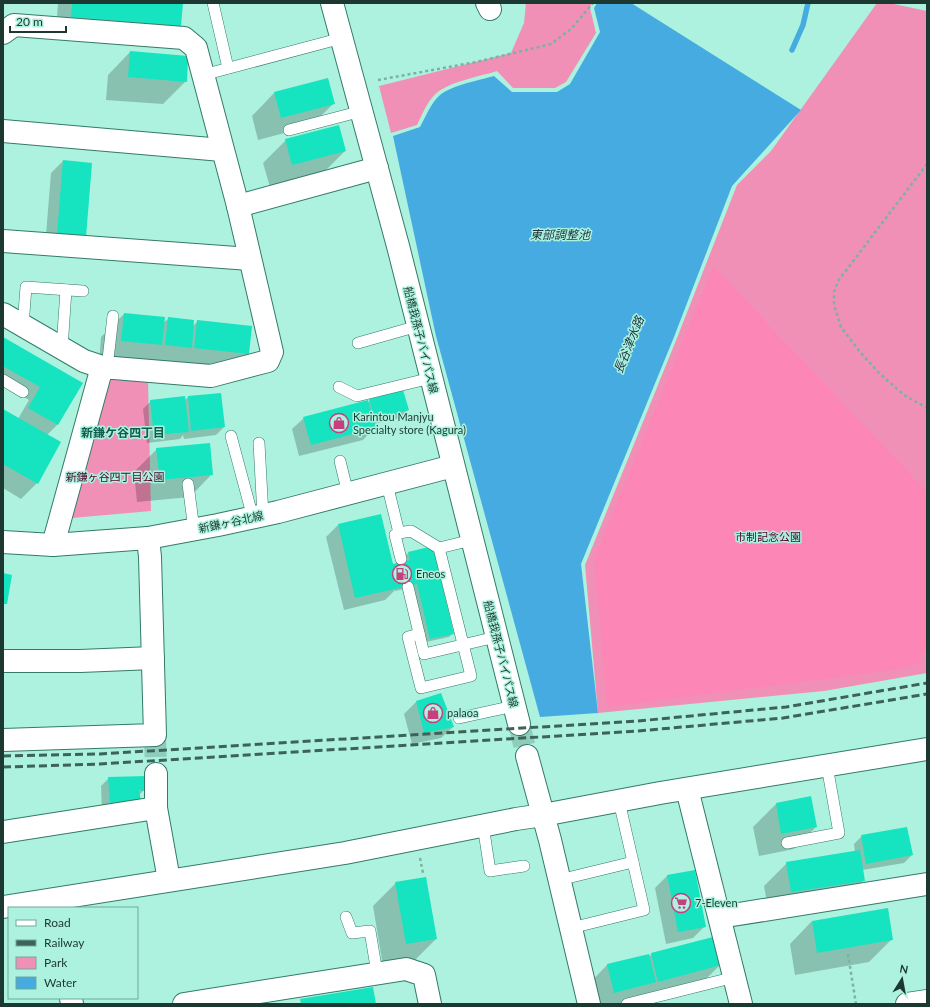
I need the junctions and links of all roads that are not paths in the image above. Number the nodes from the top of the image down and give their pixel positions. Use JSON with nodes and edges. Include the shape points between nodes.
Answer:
{"nodes":[{"id":1,"x":213,"y":3,"type":"edge"},
{"id":2,"x":332,"y":3,"type":"edge"},
{"id":3,"x":3,"y":33,"type":"edge"},
{"id":4,"x":342,"y":38,"type":"junction"},
{"id":5,"x":228,"y":68,"type":"junction"},
{"id":6,"x":203,"y":75,"type":"junction"},
{"id":7,"x":362,"y":111,"type":"junction"},
{"id":8,"x":289,"y":130,"type":"dead end"},
{"id":9,"x":3,"y":131,"type":"edge"},
{"id":10,"x":222,"y":150,"type":"junction"},
{"id":11,"x":377,"y":168,"type":"junction"},
{"id":12,"x":238,"y":206,"type":"junction"},
{"id":13,"x":3,"y":241,"type":"edge"},
{"id":14,"x":250,"y":258,"type":"junction"},
{"id":15,"x":66,"y":290,"type":"junction"},
{"id":16,"x":83,"y":291,"type":"dead end"},
{"id":17,"x":3,"y":314,"type":"edge"},
{"id":18,"x":113,"y":316,"type":"dead end"},
{"id":19,"x":23,"y":326,"type":"junction"},
{"id":20,"x":418,"y":326,"type":"junction"},
{"id":21,"x":358,"y":343,"type":"dead end"},
{"id":22,"x":62,"y":348,"type":"junction"},
{"id":23,"x":105,"y":367,"type":"junction"},
{"id":24,"x":431,"y":378,"type":"junction"},
{"id":25,"x":3,"y":380,"type":"edge"},
{"id":26,"x":339,"y":387,"type":"dead end"},
{"id":27,"x":24,"y":392,"type":"dead end"},
{"id":28,"x":231,"y":436,"type":"dead end"},
{"id":29,"x":259,"y":443,"type":"dead end"},
{"id":30,"x":340,"y":461,"type":"dead end"},
{"id":31,"x":453,"y":466,"type":"junction"},
{"id":32,"x":188,"y":484,"type":"dead end"},
{"id":33,"x":387,"y":484,"type":"junction"},
{"id":34,"x":348,"y":494,"type":"junction"},
{"id":35,"x":258,"y":516,"type":"junction"},
{"id":36,"x":194,"y":530,"type":"junction"},
{"id":37,"x":399,"y":534,"type":"junction"},
{"id":38,"x":148,"y":538,"type":"junction"},
{"id":39,"x":472,"y":540,"type":"junction"},
{"id":40,"x":3,"y":542,"type":"edge"},
{"id":41,"x":53,"y":545,"type":"junction"},
{"id":42,"x":439,"y":548,"type":"junction"},
{"id":43,"x":401,"y":559,"type":"dead end"},
{"id":44,"x":412,"y":594,"type":"dead end"},
{"id":45,"x":419,"y":634,"type":"junction"},
{"id":46,"x":496,"y":637,"type":"junction"},
{"id":47,"x":463,"y":645,"type":"junction"},
{"id":48,"x":153,"y":658,"type":"junction"},
{"id":49,"x":3,"y":661,"type":"edge"},
{"id":50,"x":516,"y":715,"type":"joint"},
{"id":51,"x":458,"y":718,"type":"dead end"},
{"id":52,"x":3,"y":740,"type":"edge"},
{"id":53,"x":927,"y":749,"type":"edge"},
{"id":54,"x":527,"y":756,"type":"tunnel mouth"},
{"id":55,"x":827,"y":766,"type":"junction"},
{"id":56,"x":156,"y":774,"type":"tunnel mouth"},
{"id":57,"x":686,"y":789,"type":"junction"},
{"id":58,"x":619,"y":801,"type":"junction"},
{"id":59,"x":156,"y":808,"type":"junction"},
{"id":60,"x":543,"y":815,"type":"junction"},
{"id":61,"x":483,"y":825,"type":"junction"},
{"id":62,"x":3,"y":832,"type":"edge"},
{"id":63,"x":787,"y":843,"type":"dead end"},
{"id":64,"x":633,"y":862,"type":"junction"},
{"id":65,"x":524,"y":866,"type":"dead end"},
{"id":66,"x":170,"y":880,"type":"junction"},
{"id":67,"x":559,"y":880,"type":"junction"},
{"id":68,"x":927,"y":884,"type":"edge"},
{"id":69,"x":52,"y":903,"type":"edge"},
{"id":70,"x":3,"y":907,"type":"edge"},
{"id":71,"x":346,"y":917,"type":"dead end"},
{"id":72,"x":720,"y":917,"type":"junction"},
{"id":73,"x":571,"y":928,"type":"junction"},
{"id":74,"x":378,"y":973,"type":"junction"},
{"id":75,"x":735,"y":977,"type":"junction"},
{"id":76,"x":927,"y":1001,"type":"edge"},
{"id":77,"x":184,"y":1004,"type":"edge"},
{"id":78,"x":430,"y":1004,"type":"edge"},
{"id":79,"x":589,"y":1004,"type":"edge"},
{"id":80,"x":628,"y":1004,"type":"edge"},
{"id":81,"x":741,"y":1004,"type":"edge"},
{"id":82,"x":907,"y":1004,"type":"edge"}],
"edges":[{"from":1,"to":5,"type":"lane"},
{"from":2,"to":4,"type":"street","name":"船橋我孫子バイパス線"},
{"from":3,"to":6,"type":"street","via":[[14,25],[184,38],[196,48]]},
{"from":4,"to":5,"type":"lane"},
{"from":4,"to":7,"type":"street","name":"船橋我孫子バイパス線"},
{"from":5,"to":6,"type":"lane"},
{"from":6,"to":10,"type":"street"},
{"from":7,"to":8,"type":"lane"},
{"from":7,"to":11,"type":"street","name":"船橋我孫子バイパス線"},
{"from":9,"to":10,"type":"street"},
{"from":10,"to":12,"type":"street"},
{"from":11,"to":12,"type":"street"},
{"from":11,"to":20,"type":"street","name":"船橋我孫子バイパス線"},
{"from":12,"to":14,"type":"street"},
{"from":13,"to":14,"type":"street"},
{"from":14,"to":23,"type":"street","via":[[272,352],[268,361],[211,376]]},
{"from":15,"to":16,"type":"lane"},
{"from":15,"to":19,"type":"lane","via":[[26,287]]},
{"from":15,"to":22,"type":"lane"},
{"from":17,"to":19,"type":"street"},
{"from":18,"to":23,"type":"lane"},
{"from":19,"to":22,"type":"street"},
{"from":20,"to":21,"type":"lane"},
{"from":20,"to":24,"type":"street","name":"船橋我孫子バイパス線"},
{"from":22,"to":23,"type":"street","via":[[84,361]]},
{"from":23,"to":41,"type":"street"},
{"from":24,"to":26,"type":"lane","via":[[357,396]]},
{"from":24,"to":31,"type":"street","name":"船橋我孫子バイパス線"},
{"from":25,"to":27,"type":"lane"},
{"from":28,"to":35,"type":"lane"},
{"from":29,"to":35,"type":"lane"},
{"from":30,"to":34,"type":"lane"},
{"from":31,"to":33,"type":"street","name":"新鎌ヶ谷北線"},
{"from":31,"to":39,"type":"street","name":"船橋我孫子バイパス線"},
{"from":32,"to":36,"type":"lane"},
{"from":33,"to":34,"type":"street","name":"新鎌ヶ谷北線"},
{"from":33,"to":37,"type":"lane"},
{"from":34,"to":35,"type":"street","name":"新鎌ヶ谷北線"},
{"from":35,"to":36,"type":"street","name":"新鎌ヶ谷北線"},
{"from":36,"to":38,"type":"street","name":"新鎌ヶ谷北線"},
{"from":37,"to":42,"type":"lane","via":[[411,531]]},
{"from":37,"to":43,"type":"lane","via":[[395,535]]},
{"from":38,"to":41,"type":"street","name":"新鎌ヶ谷北線"},
{"from":38,"to":48,"type":"street"},
{"from":39,"to":42,"type":"lane"},
{"from":39,"to":46,"type":"street","name":"船橋我孫子バイパス線"},
{"from":40,"to":41,"type":"street","name":"新鎌ヶ谷北線"},
{"from":42,"to":47,"type":"lane","via":[[441,567]]},
{"from":44,"to":45,"type":"lane","via":[[419,619]]},
{"from":45,"to":47,"type":"lane","via":[[424,654]]},
{"from":45,"to":47,"type":"lane","via":[[408,637],[421,688],[471,676]]},
{"from":46,"to":47,"type":"lane"},
{"from":46,"to":50,"type":"street","name":"船橋我孫子バイパス線"},
{"from":48,"to":49,"type":"street"},
{"from":48,"to":52,"type":"street","via":[[155,735]]},
{"from":50,"to":51,"type":"lane"},
{"from":53,"to":55,"type":"street"},
{"from":54,"to":60,"type":"street"},
{"from":55,"to":57,"type":"street"},
{"from":55,"to":63,"type":"lane","via":[[839,833]]},
{"from":56,"to":59,"type":"street"},
{"from":57,"to":58,"type":"street"},
{"from":57,"to":72,"type":"street"},
{"from":58,"to":60,"type":"street"},
{"from":58,"to":64,"type":"lane"},
{"from":59,"to":62,"type":"street"},
{"from":59,"to":66,"type":"street"},
{"from":60,"to":61,"type":"street"},
{"from":60,"to":67,"type":"street"},
{"from":61,"to":65,"type":"lane","via":[[490,871]]},
{"from":61,"to":66,"type":"street","via":[[345,853]]},
{"from":64,"to":67,"type":"lane"},
{"from":64,"to":73,"type":"lane","via":[[644,910]]},
{"from":66,"to":69,"type":"street"},
{"from":67,"to":73,"type":"street"},
{"from":68,"to":72,"type":"street"},
{"from":69,"to":70,"type":"street"},
{"from":71,"to":74,"type":"lane","via":[[352,933],[370,931]]},
{"from":72,"to":75,"type":"street"},
{"from":73,"to":79,"type":"street"},
{"from":74,"to":77,"type":"street"},
{"from":74,"to":78,"type":"street","via":[[406,969],[424,975]]},
{"from":75,"to":80,"type":"lane"},
{"from":75,"to":81,"type":"street"},
{"from":76,"to":82,"type":"street"}]}
